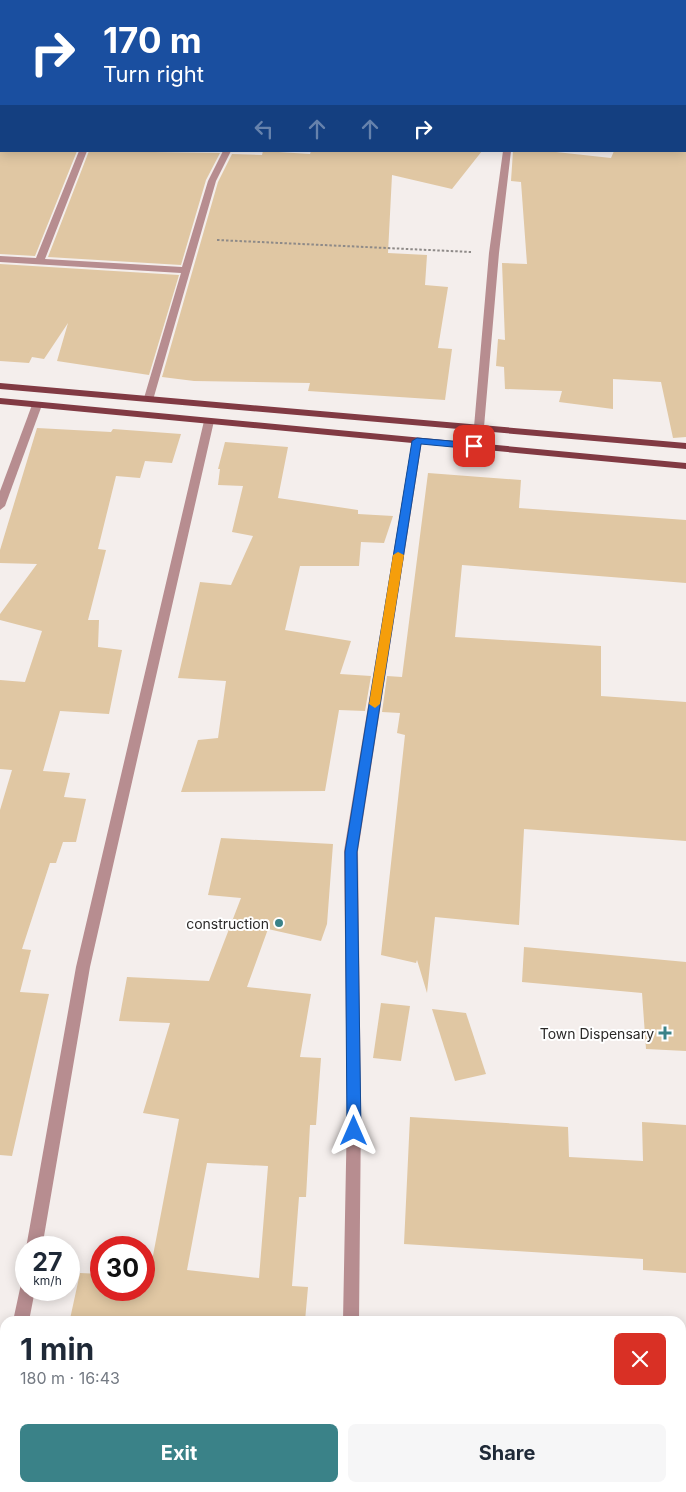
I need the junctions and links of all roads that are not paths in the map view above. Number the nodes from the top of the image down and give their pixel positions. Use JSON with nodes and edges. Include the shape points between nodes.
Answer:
{"nodes":[{"id":1,"x":83,"y":152,"type":"edge"},
{"id":2,"x":226,"y":152,"type":"edge"},
{"id":3,"x":507,"y":152,"type":"edge"},
{"id":4,"x":0,"y":259,"type":"edge"},
{"id":5,"x":40,"y":261,"type":"junction"},
{"id":6,"x":185,"y":270,"type":"junction"},
{"id":7,"x":0,"y":386,"type":"edge"},
{"id":8,"x":149,"y":398,"type":"junction"},
{"id":9,"x":0,"y":401,"type":"edge"},
{"id":10,"x":37,"y":405,"type":"junction"},
{"id":11,"x":209,"y":421,"type":"junction"},
{"id":12,"x":479,"y":427,"type":"junction"},
{"id":13,"x":417,"y":441,"type":"junction"},
{"id":14,"x":686,"y":446,"type":"edge"},
{"id":15,"x":686,"y":466,"type":"edge"},
{"id":16,"x":0,"y":506,"type":"edge"},
{"id":17,"x":36,"y":1236,"type":"edge"},
{"id":18,"x":25,"y":1301,"type":"edge"},
{"id":19,"x":22,"y":1316,"type":"edge"},
{"id":20,"x":352,"y":1316,"type":"edge"}],
"edges":[{"from":1,"to":5,"type":"street"},
{"from":2,"to":6,"type":"street","via":[[212,181]]},
{"from":3,"to":12,"type":"street","via":[[494,253]]},
{"from":4,"to":5,"type":"street"},
{"from":5,"to":6,"type":"street"},
{"from":6,"to":8,"type":"street"},
{"from":7,"to":8,"type":"main road"},
{"from":8,"to":12,"type":"main road"},
{"from":9,"to":10,"type":"main road"},
{"from":10,"to":11,"type":"main road"},
{"from":10,"to":16,"type":"street"},
{"from":11,"to":13,"type":"main road"},
{"from":11,"to":17,"type":"street","via":[[83,967]]},
{"from":12,"to":14,"type":"main road"},
{"from":13,"to":15,"type":"main road"},
{"from":13,"to":20,"type":"street","via":[[351,852]]},
{"from":18,"to":19,"type":"street"}]}
